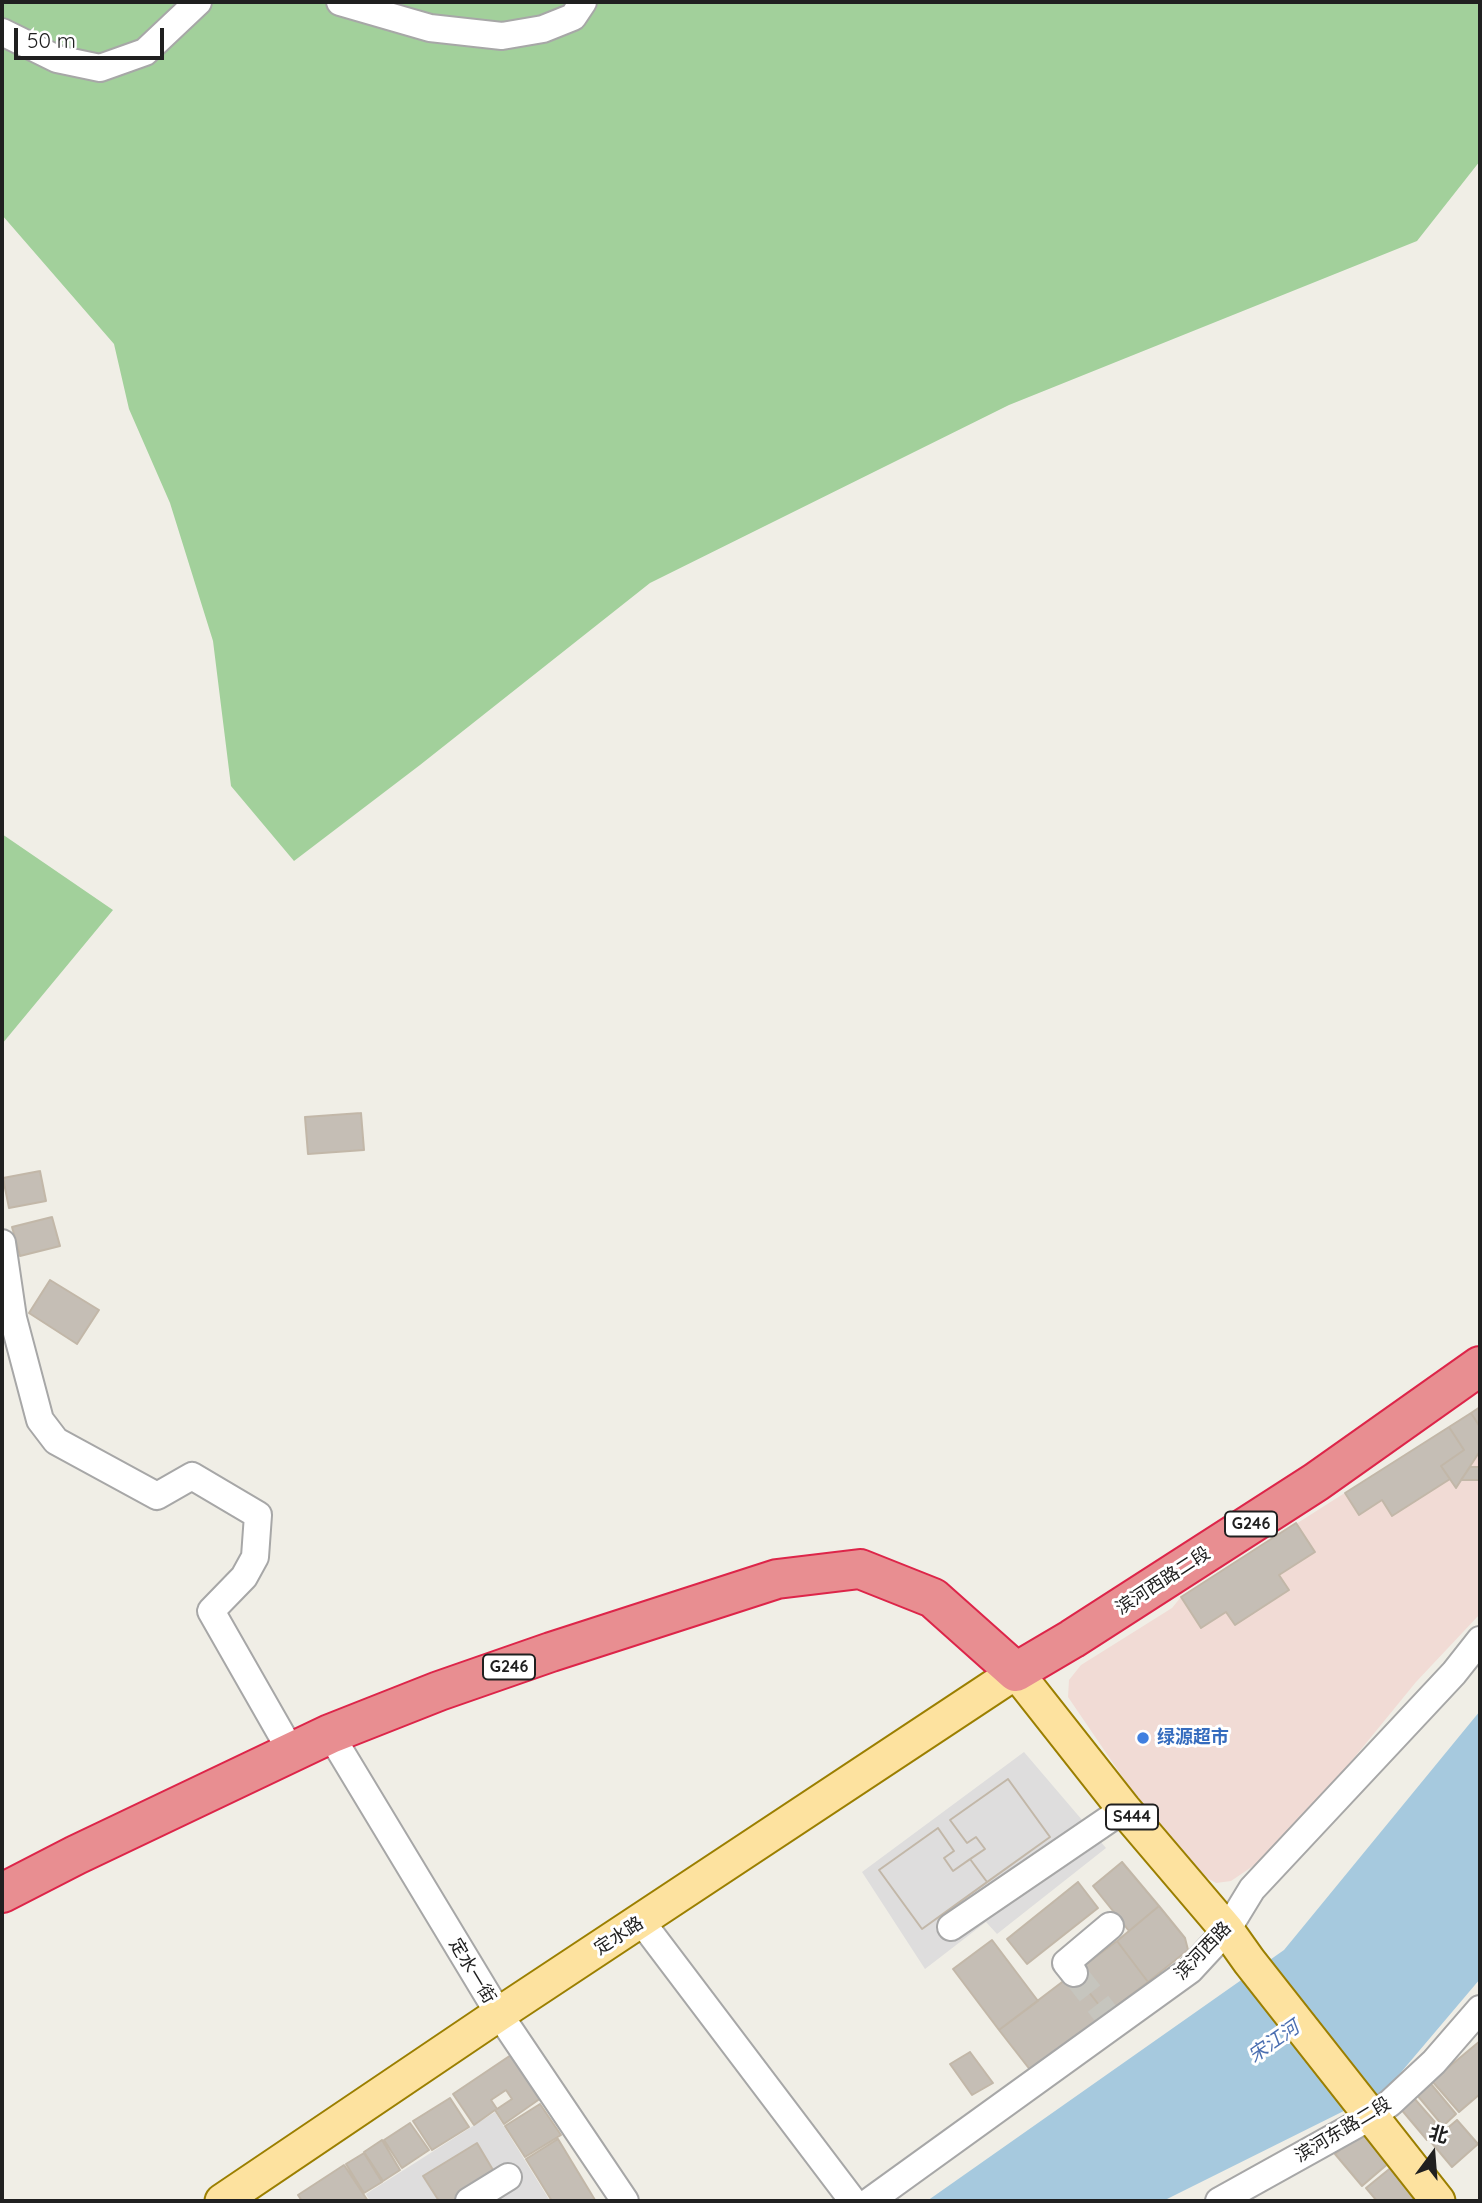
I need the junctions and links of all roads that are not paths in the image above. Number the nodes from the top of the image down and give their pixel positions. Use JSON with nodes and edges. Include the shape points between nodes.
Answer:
{"nodes":[{"id":1,"x":198,"y":2,"type":"edge"},
{"id":2,"x":340,"y":2,"type":"edge"},
{"id":3,"x":583,"y":2,"type":"edge"},
{"id":4,"x":2,"y":32,"type":"edge"},
{"id":5,"x":2,"y":1243,"type":"edge"},
{"id":6,"x":1480,"y":1366,"type":"edge"},
{"id":7,"x":1480,"y":1640,"type":"edge"},
{"id":8,"x":1016,"y":1672,"type":"junction"},
{"id":9,"x":330,"y":1734,"type":"junction"},
{"id":10,"x":292,"y":1753,"type":"junction"},
{"id":11,"x":1124,"y":1809,"type":"junction"},
{"id":12,"x":2,"y":1894,"type":"edge"},
{"id":13,"x":641,"y":1921,"type":"junction"},
{"id":14,"x":1110,"y":1926,"type":"dead end"},
{"id":15,"x":951,"y":1927,"type":"dead end"},
{"id":16,"x":1227,"y":1930,"type":"junction"},
{"id":17,"x":1074,"y":1973,"type":"dead end"},
{"id":18,"x":1480,"y":2009,"type":"edge"},
{"id":19,"x":499,"y":2014,"type":"junction"},
{"id":20,"x":1372,"y":2116,"type":"junction"},
{"id":21,"x":508,"y":2177,"type":"dead end"},
{"id":22,"x":222,"y":2201,"type":"edge"},
{"id":23,"x":469,"y":2201,"type":"edge"},
{"id":24,"x":625,"y":2201,"type":"edge"},
{"id":25,"x":853,"y":2201,"type":"edge"},
{"id":26,"x":870,"y":2201,"type":"edge"},
{"id":27,"x":1219,"y":2201,"type":"edge"},
{"id":28,"x":1437,"y":2201,"type":"edge"}],
"edges":[{"from":1,"to":4,"type":"street","via":[[145,52],[100,68],[57,59]]},
{"from":2,"to":3,"type":"street","via":[[430,28],[502,36],[543,29],[572,17]]},
{"from":5,"to":10,"type":"street","via":[[13,1318],[40,1420],[56,1441],[157,1496],[192,1476],[258,1514],[255,1556],[244,1577],[211,1611]]},
{"from":6,"to":8,"type":"highway","name":"滨河西路二段","number":"G246","via":[[1316,1482]]},
{"from":7,"to":16,"type":"street","name":"滨河西路","via":[[1252,1889]]},
{"from":8,"to":9,"type":"highway","number":"G246","via":[[933,1598],[860,1569],[777,1579],[477,1678]]},
{"from":8,"to":11,"type":"main road","number":"S444"},
{"from":8,"to":13,"type":"main road","name":"定水路"},
{"from":9,"to":10,"type":"highway","number":"G246"},
{"from":9,"to":19,"type":"street","name":"定水一街"},
{"from":10,"to":12,"type":"highway","number":"G246"},
{"from":11,"to":15,"type":"street"},
{"from":11,"to":16,"type":"main road","number":"S444"},
{"from":13,"to":19,"type":"main road","name":"定水路"},
{"from":13,"to":25,"type":"street"},
{"from":14,"to":17,"type":"street","via":[[1066,1963]]},
{"from":16,"to":20,"type":"main road","number":"S444"},
{"from":16,"to":26,"type":"street","name":"滨河西路","via":[[1190,1970],[1109,2020]]},
{"from":18,"to":20,"type":"street","name":"滨河东路二段","via":[[1434,2062]]},
{"from":19,"to":22,"type":"main road","name":"定水路"},
{"from":19,"to":24,"type":"street","name":"定水一街"},
{"from":20,"to":27,"type":"street","name":"滨河东路二段"},
{"from":20,"to":28,"type":"main road","number":"S444"},
{"from":21,"to":23,"type":"street"}]}
